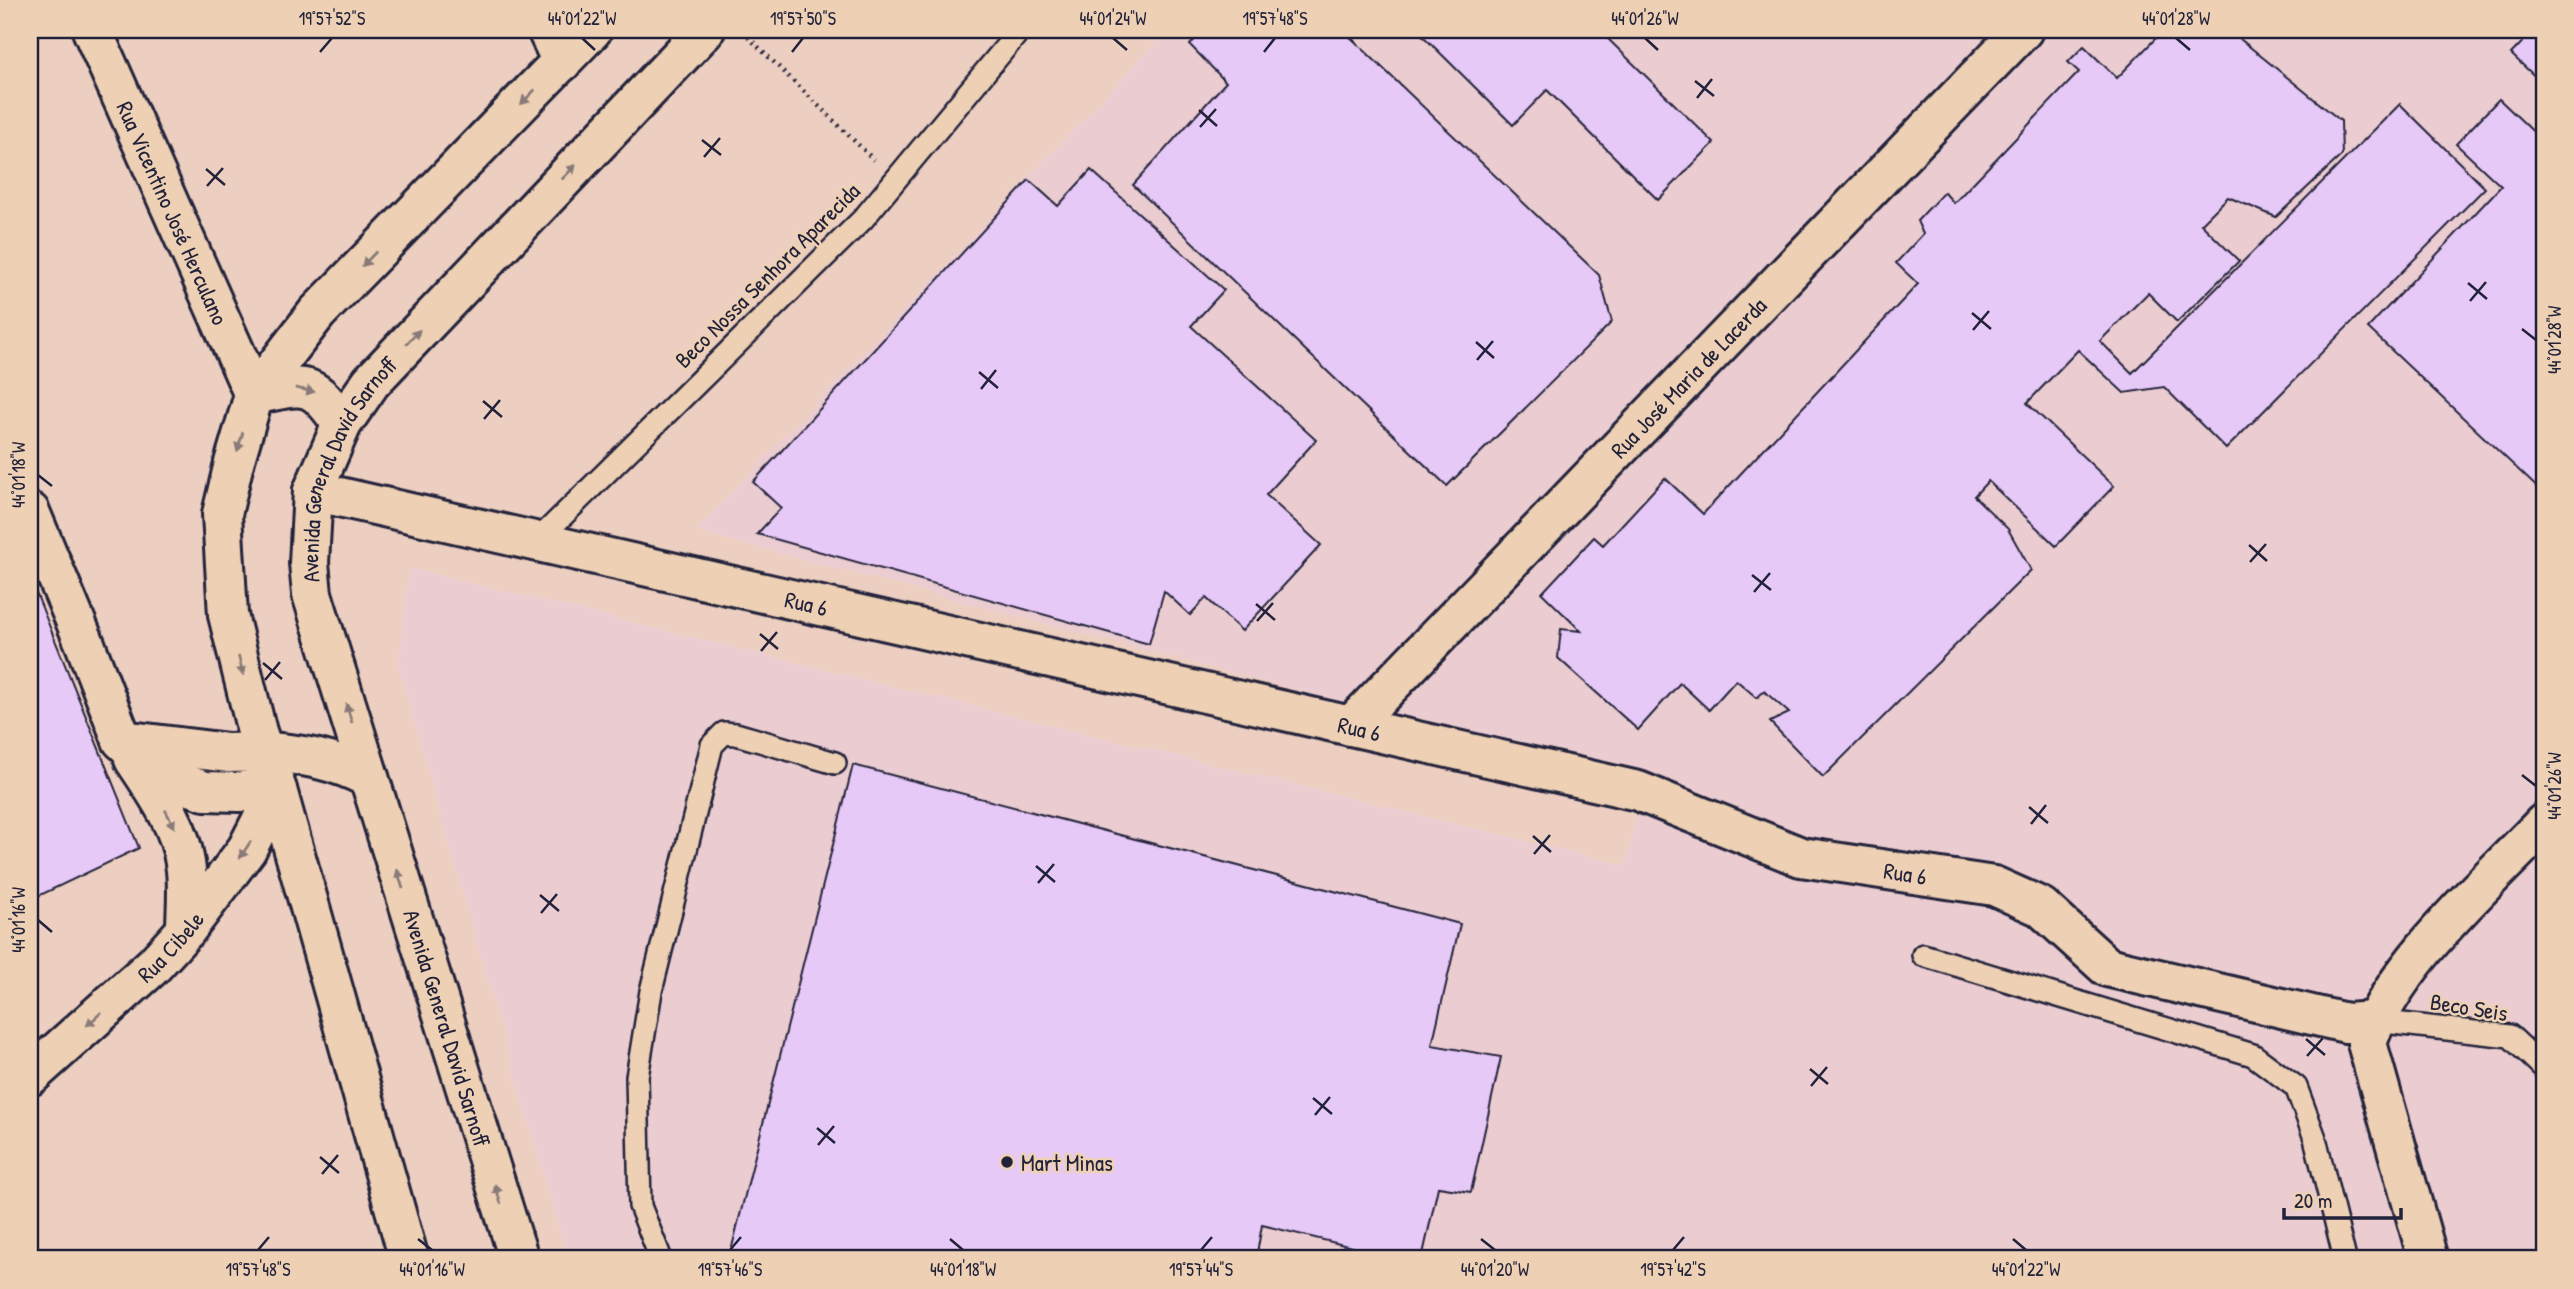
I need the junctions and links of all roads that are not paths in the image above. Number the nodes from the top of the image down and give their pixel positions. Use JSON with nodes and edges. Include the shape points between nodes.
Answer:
{"nodes":[{"id":1,"x":92,"y":30,"type":"edge"},
{"id":2,"x":592,"y":30,"type":"edge"},
{"id":3,"x":705,"y":30,"type":"edge"},
{"id":4,"x":1020,"y":30,"type":"edge"},
{"id":5,"x":2024,"y":30,"type":"edge"},
{"id":6,"x":554,"y":46,"type":"edge"},
{"id":7,"x":254,"y":395,"type":"junction"},
{"id":8,"x":342,"y":424,"type":"junction"},
{"id":9,"x":313,"y":491,"type":"junction"},
{"id":10,"x":30,"y":512,"type":"edge"},
{"id":11,"x":535,"y":543,"type":"junction"},
{"id":12,"x":1351,"y":726,"type":"junction"},
{"id":13,"x":122,"y":740,"type":"junction"},
{"id":14,"x":835,"y":763,"type":"dead end"},
{"id":15,"x":272,"y":776,"type":"junction"},
{"id":16,"x":369,"y":778,"type":"junction"},
{"id":17,"x":2544,"y":823,"type":"edge"},
{"id":18,"x":186,"y":930,"type":"junction"},
{"id":19,"x":1923,"y":955,"type":"dead end"},
{"id":20,"x":2375,"y":1021,"type":"junction"},
{"id":21,"x":2544,"y":1068,"type":"edge"},
{"id":22,"x":30,"y":1076,"type":"edge"},
{"id":23,"x":409,"y":1259,"type":"edge"},
{"id":24,"x":519,"y":1259,"type":"edge"},
{"id":25,"x":661,"y":1259,"type":"edge"},
{"id":26,"x":2345,"y":1259,"type":"edge"},
{"id":27,"x":2428,"y":1259,"type":"edge"}],
"edges":[{"from":1,"to":7,"type":"street","name":"Rua Vicentino José Herculano"},
{"from":2,"to":6,"type":"street"},
{"from":8,"to":3,"type":"street","name":"Avenida General David Sarnoff","one_way":true,"via":[[371,382]]},
{"from":4,"to":11,"type":"lane","name":"Beco Nossa Senhora Aparecida","via":[[863,219]]},
{"from":5,"to":12,"type":"street","name":"Rua José Maria de Lacerda"},
{"from":6,"to":7,"type":"street","one_way":true,"via":[[317,313]]},
{"from":7,"to":8,"type":"street","one_way":true,"via":[[303,387],[317,393]]},
{"from":7,"to":15,"type":"street","one_way":true,"via":[[222,514],[228,615]]},
{"from":8,"to":9,"type":"street","name":"Avenida General David Sarnoff"},
{"from":9,"to":11,"type":"street","name":"Rua 6"},
{"from":16,"to":9,"type":"street","name":"Avenida General David Sarnoff","one_way":true,"via":[[312,594]]},
{"from":10,"to":13,"type":"street"},
{"from":11,"to":12,"type":"street","name":"Rua 6"},
{"from":12,"to":20,"type":"street","name":"Rua 6","via":[[1638,791],[1801,857],[1994,886],[2041,907],[2107,967],[2346,1023]]},
{"from":13,"to":15,"type":"street","via":[[228,754]]},
{"from":13,"to":18,"type":"street","one_way":true,"via":[[178,834],[186,864]]},
{"from":14,"to":25,"type":"lane","via":[[736,734],[724,733],[712,745],[651,991],[637,1077],[640,1206]]},
{"from":15,"to":16,"type":"street","via":[[302,754],[345,765]]},
{"from":15,"to":18,"type":"street","name":"Rua Cibele","one_way":true,"via":[[247,849]]},
{"from":15,"to":23,"type":"street"},
{"from":24,"to":16,"type":"street","name":"Avenida General David Sarnoff","one_way":true},
{"from":17,"to":20,"type":"street","via":[[2422,951]]},
{"from":18,"to":22,"type":"street","name":"Rua Cibele","one_way":true,"via":[[153,966]]},
{"from":19,"to":26,"type":"lane","via":[[2253,1055],[2296,1087],[2315,1138]]},
{"from":20,"to":21,"type":"lane","name":"Beco Seis","via":[[2510,1036]]},
{"from":20,"to":27,"type":"street","via":[[2367,1043]]}]}
